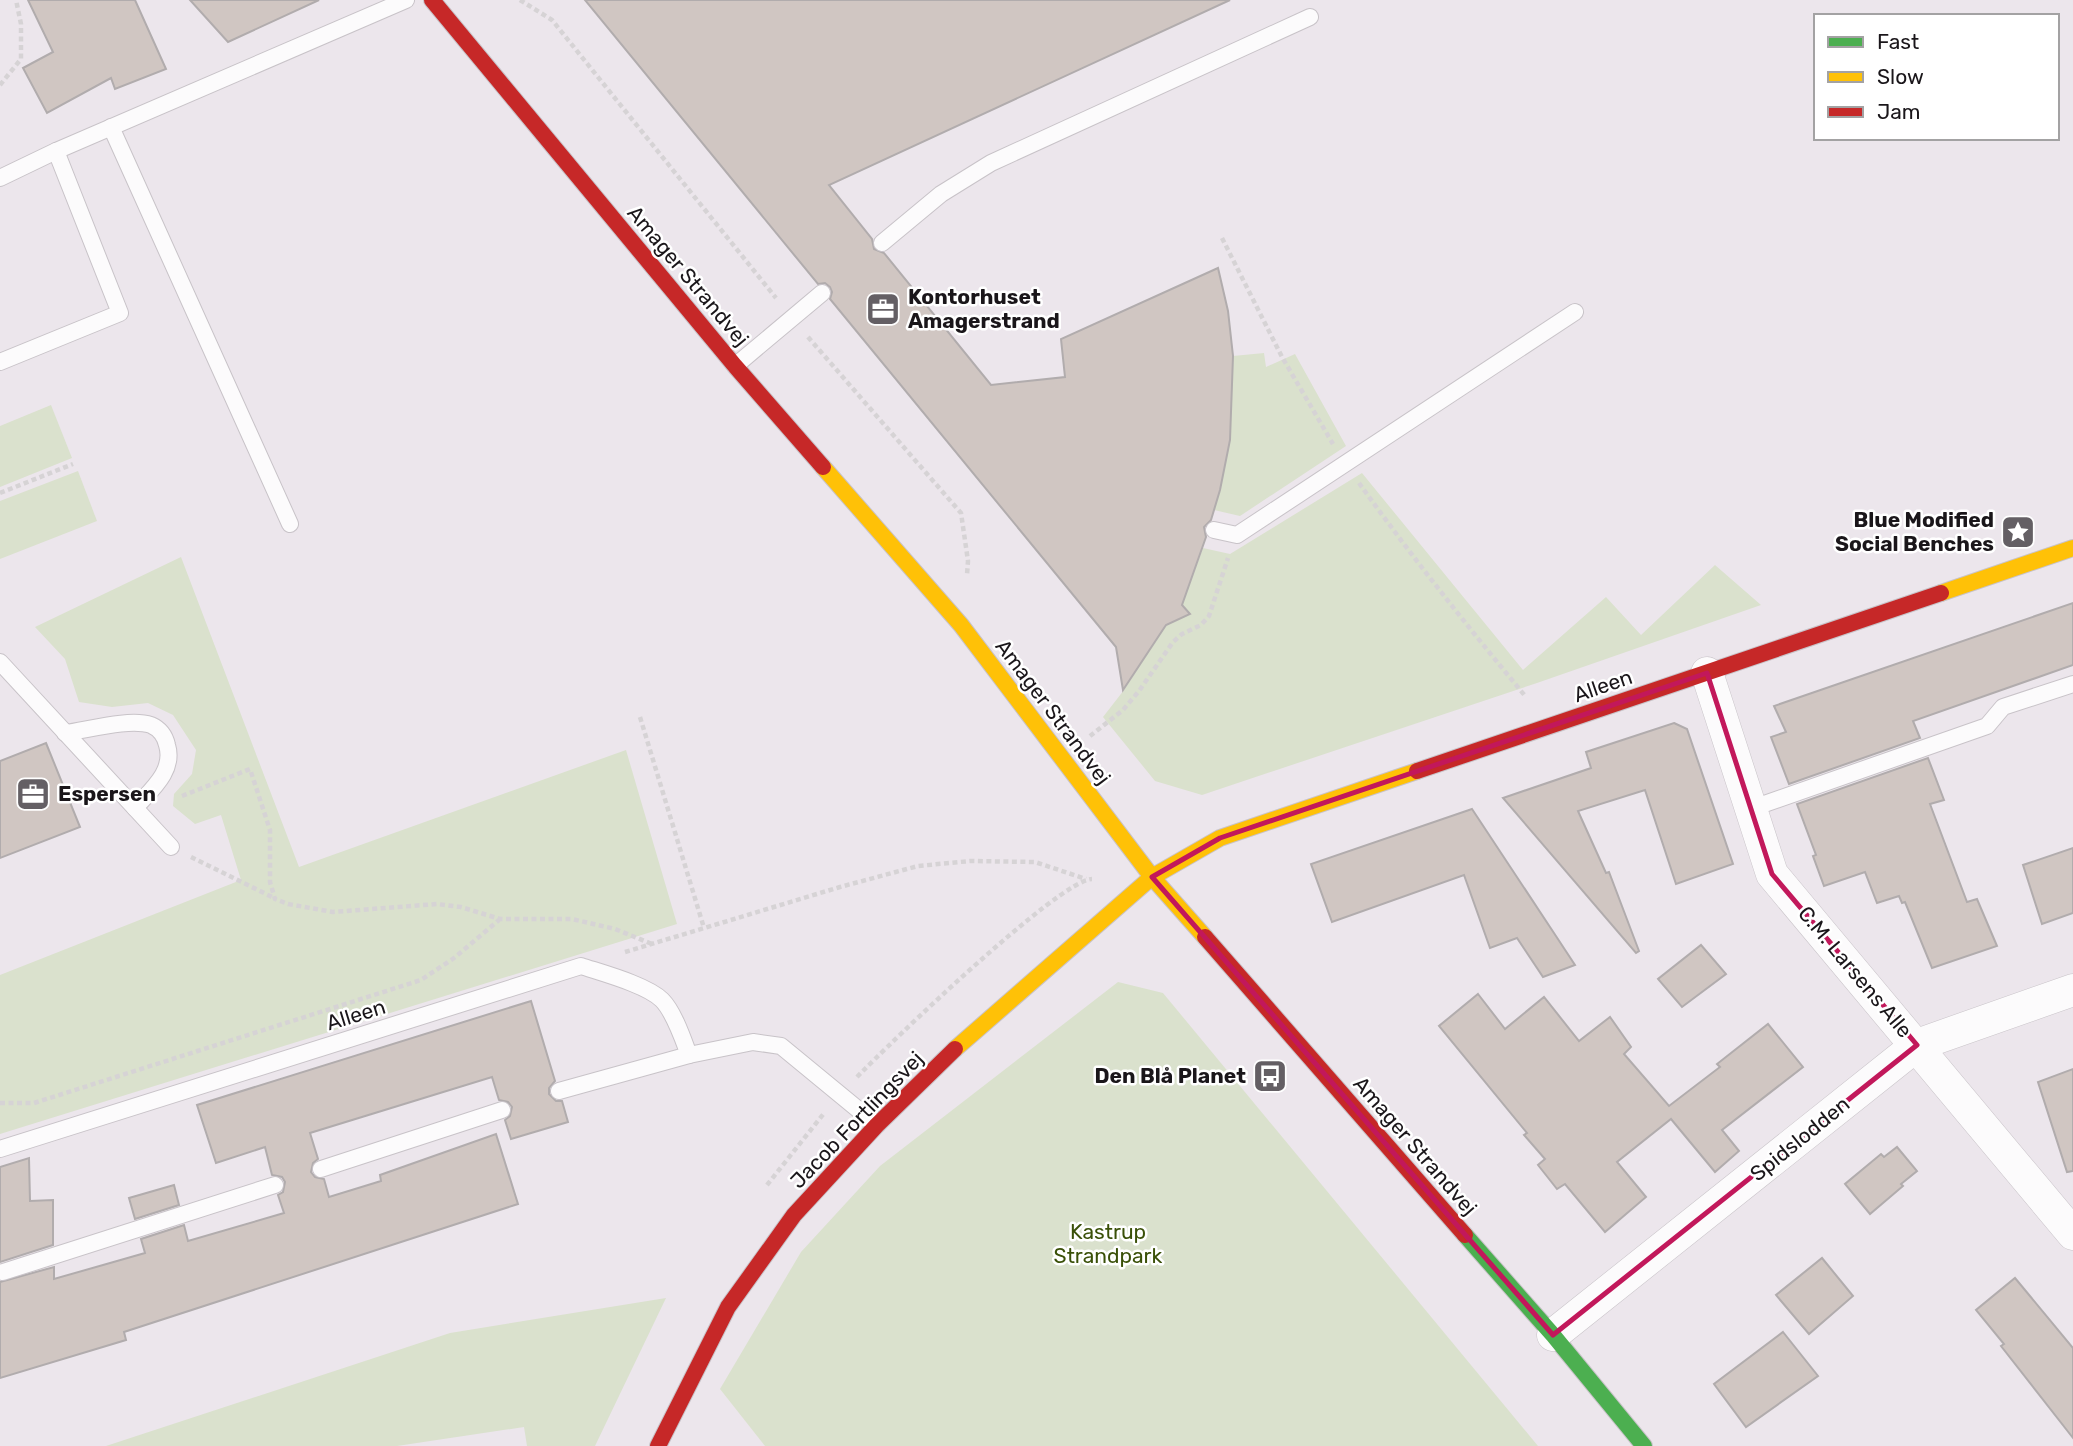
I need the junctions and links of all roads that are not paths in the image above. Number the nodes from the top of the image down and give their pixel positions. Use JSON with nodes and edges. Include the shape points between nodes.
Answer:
{"nodes":[{"id":1,"x":406,"y":0,"type":"edge"},
{"id":2,"x":432,"y":0,"type":"edge"},
{"id":3,"x":1310,"y":18,"type":"dead end"},
{"id":4,"x":111,"y":127,"type":"junction"},
{"id":5,"x":56,"y":151,"type":"junction"},
{"id":6,"x":0,"y":178,"type":"edge"},
{"id":7,"x":881,"y":243,"type":"dead end"},
{"id":8,"x":822,"y":293,"type":"dead end"},
{"id":9,"x":1575,"y":312,"type":"dead end"},
{"id":10,"x":0,"y":362,"type":"edge"},
{"id":11,"x":735,"y":366,"type":"junction"},
{"id":12,"x":290,"y":524,"type":"dead end"},
{"id":13,"x":1214,"y":530,"type":"dead end"},
{"id":14,"x":2073,"y":548,"type":"edge"},
{"id":15,"x":0,"y":662,"type":"edge"},
{"id":16,"x":1707,"y":673,"type":"junction"},
{"id":17,"x":2073,"y":684,"type":"edge"},
{"id":18,"x":65,"y":733,"type":"junction"},
{"id":19,"x":1750,"y":809,"type":"junction"},
{"id":20,"x":137,"y":810,"type":"junction"},
{"id":21,"x":171,"y":847,"type":"road end"},
{"id":22,"x":1152,"y":877,"type":"junction"},
{"id":23,"x":2073,"y":990,"type":"edge"},
{"id":24,"x":1917,"y":1045,"type":"junction"},
{"id":25,"x":689,"y":1055,"type":"junction"},
{"id":26,"x":559,"y":1091,"type":"dead end"},
{"id":27,"x":502,"y":1110,"type":"dead end"},
{"id":28,"x":877,"y":1125,"type":"junction"},
{"id":29,"x":0,"y":1149,"type":"edge"},
{"id":30,"x":321,"y":1169,"type":"dead end"},
{"id":31,"x":275,"y":1185,"type":"dead end"},
{"id":32,"x":2073,"y":1234,"type":"edge"},
{"id":33,"x":3,"y":1272,"type":"dead end"},
{"id":34,"x":1553,"y":1335,"type":"junction"},
{"id":35,"x":658,"y":1446,"type":"edge"},
{"id":36,"x":1644,"y":1446,"type":"edge"}],
"edges":[{"from":1,"to":4,"type":"lane"},
{"from":2,"to":11,"type":"street","name":"Amager Strandvej"},
{"from":3,"to":7,"type":"lane","via":[[992,163],[941,194]]},
{"from":4,"to":5,"type":"lane"},
{"from":4,"to":12,"type":"lane"},
{"from":5,"to":6,"type":"lane"},
{"from":5,"to":10,"type":"lane","via":[[120,313]]},
{"from":8,"to":11,"type":"lane"},
{"from":9,"to":13,"type":"lane","via":[[1237,535]]},
{"from":11,"to":22,"type":"street","name":"Amager Strandvej","via":[[961,625]]},
{"from":14,"to":16,"type":"street","name":"Alleen"},
{"from":15,"to":18,"type":"lane"},
{"from":16,"to":19,"type":"street","name":"C.M. Larsens Alle"},
{"from":16,"to":22,"type":"street","name":"Alleen","via":[[1220,838]]},
{"from":17,"to":19,"type":"lane","via":[[2003,707],[1987,726]]},
{"from":18,"to":20,"type":"lane"},
{"from":18,"to":20,"type":"lane","via":[[128,723],[151,725],[164,735],[170,756],[161,780]]},
{"from":19,"to":24,"type":"street","name":"C.M. Larsens Alle","via":[[1772,874]]},
{"from":20,"to":21,"type":"lane"},
{"from":22,"to":28,"type":"street","name":"Jacob Fortlingsvej","via":[[968,1037]]},
{"from":22,"to":34,"type":"street","name":"Amager Strandvej"},
{"from":23,"to":24,"type":"street","name":"Spidslodden"},
{"from":24,"to":32,"type":"street","name":"C.M. Larsens Alle"},
{"from":24,"to":34,"type":"street","name":"Spidslodden"},
{"from":25,"to":26,"type":"lane"},
{"from":25,"to":28,"type":"lane","via":[[753,1042],[781,1046]]},
{"from":25,"to":29,"type":"lane","name":"Alleen","via":[[663,1000],[630,982],[581,966]]},
{"from":27,"to":30,"type":"lane"},
{"from":28,"to":35,"type":"street","name":"Jacob Fortlingsvej","via":[[794,1215],[728,1307]]},
{"from":31,"to":33,"type":"lane"},
{"from":34,"to":36,"type":"street","name":"Amager Strandvej"}]}
